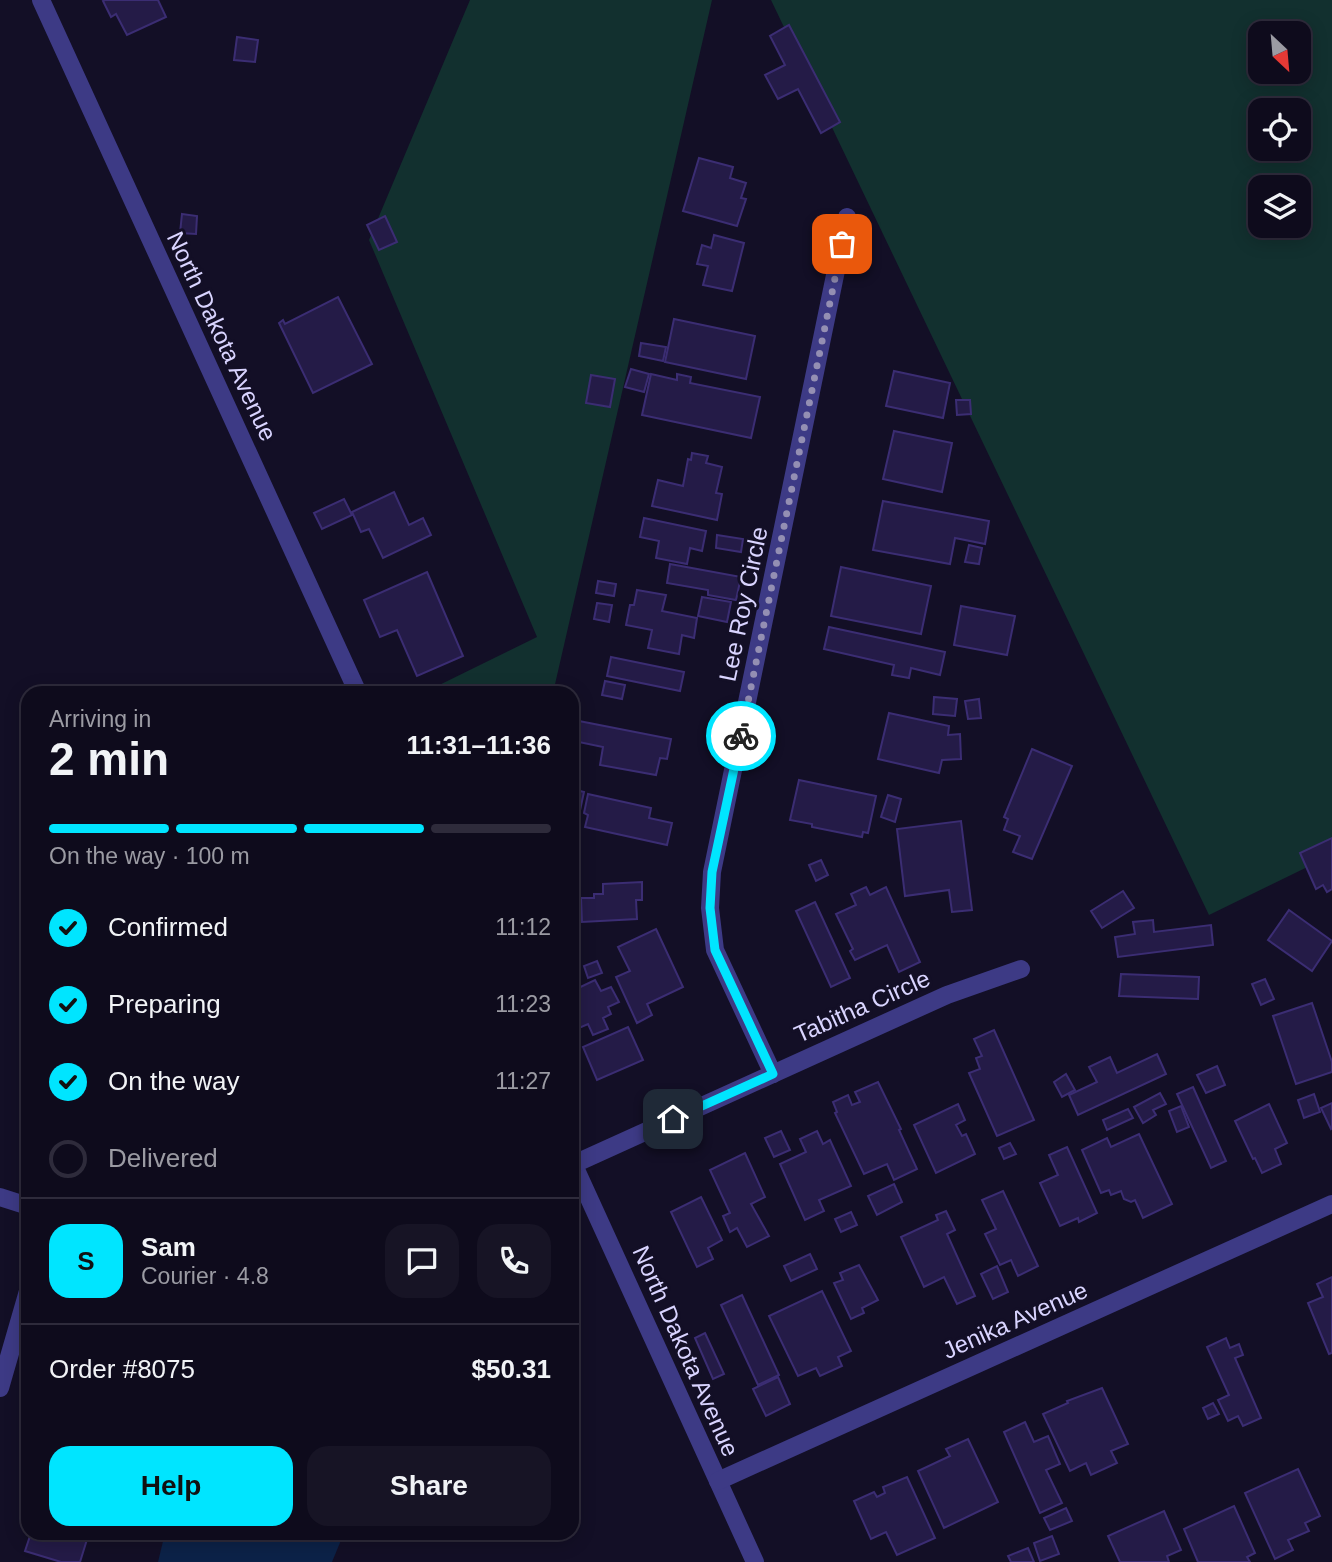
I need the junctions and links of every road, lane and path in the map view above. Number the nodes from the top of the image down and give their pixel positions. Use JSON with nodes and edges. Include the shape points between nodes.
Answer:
{"nodes":[{"id":1,"x":41,"y":0,"type":"edge"},
{"id":2,"x":847,"y":217,"type":"dead end"},
{"id":3,"x":355,"y":686,"type":"edge"},
{"id":4,"x":1021,"y":969,"type":"dead end"},
{"id":5,"x":773,"y":1074,"type":"junction"},
{"id":6,"x":579,"y":1159,"type":"edge"},
{"id":7,"x":579,"y":1175,"type":"edge"},
{"id":8,"x":0,"y":1198,"type":"edge"},
{"id":9,"x":21,"y":1204,"type":"edge"},
{"id":10,"x":1332,"y":1204,"type":"edge"},
{"id":11,"x":21,"y":1315,"type":"edge"},
{"id":12,"x":0,"y":1388,"type":"edge"},
{"id":13,"x":718,"y":1481,"type":"junction"},
{"id":14,"x":755,"y":1562,"type":"edge"}],
"edges":[{"from":1,"to":3,"type":"street","name":"North Dakota Avenue"},
{"from":2,"to":5,"type":"street","name":"Lee Roy Circle","via":[[712,872],[715,950]]},
{"from":4,"to":5,"type":"street","name":"Tabitha Circle","via":[[947,995]]},
{"from":5,"to":6,"type":"street","name":"Tabitha Circle"},
{"from":7,"to":13,"type":"street","name":"North Dakota Avenue"},
{"from":8,"to":9,"type":"street"},
{"from":10,"to":13,"type":"street","name":"Jenika Avenue"},
{"from":11,"to":12,"type":"street"},
{"from":13,"to":14,"type":"street","name":"North Dakota Avenue"}]}
